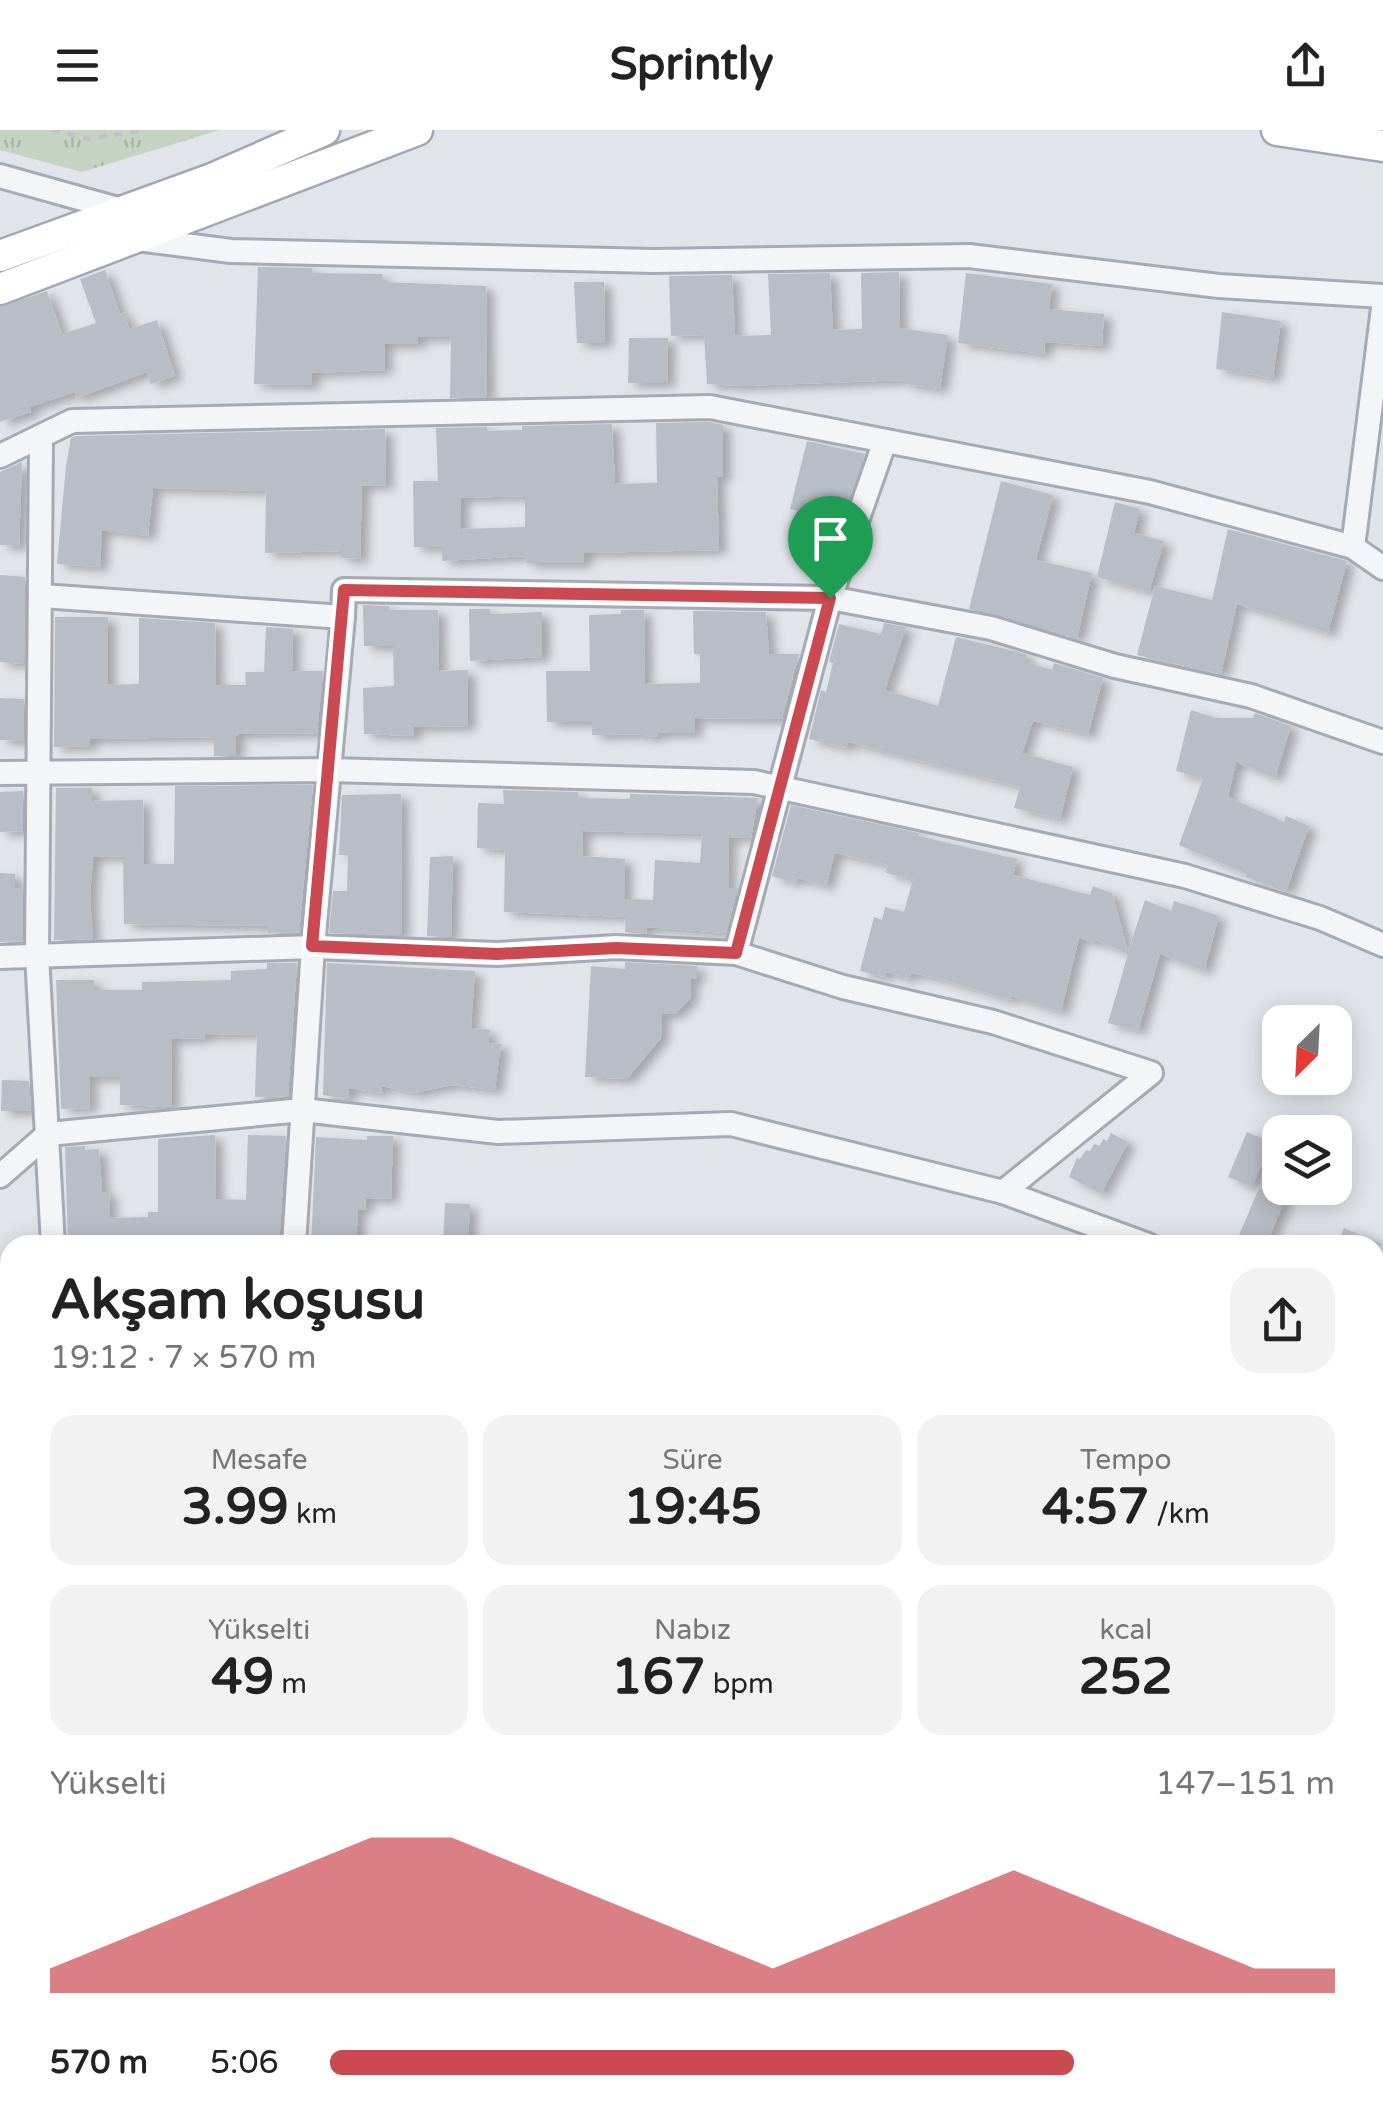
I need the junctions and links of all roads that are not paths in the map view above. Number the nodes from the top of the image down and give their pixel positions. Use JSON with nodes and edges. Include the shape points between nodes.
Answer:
{"nodes":[{"id":1,"x":324,"y":130,"type":"edge"},
{"id":2,"x":417,"y":130,"type":"edge"},
{"id":3,"x":1277,"y":130,"type":"edge"},
{"id":4,"x":1383,"y":146,"type":"edge"},
{"id":5,"x":0,"y":176,"type":"edge"},
{"id":6,"x":131,"y":225,"type":"junction"},
{"id":7,"x":0,"y":256,"type":"edge"},
{"id":8,"x":0,"y":289,"type":"edge"},
{"id":9,"x":1383,"y":296,"type":"edge"},
{"id":10,"x":1383,"y":308,"type":"edge"},
{"id":11,"x":41,"y":438,"type":"junction"},
{"id":12,"x":885,"y":441,"type":"junction"},
{"id":13,"x":0,"y":456,"type":"edge"},
{"id":14,"x":1359,"y":504,"type":"junction"},
{"id":15,"x":1383,"y":506,"type":"edge"},
{"id":16,"x":1353,"y":547,"type":"junction"},
{"id":17,"x":1383,"y":568,"type":"edge"},
{"id":18,"x":42,"y":596,"type":"junction"},
{"id":19,"x":830,"y":598,"type":"junction"},
{"id":20,"x":343,"y":617,"type":"junction"},
{"id":21,"x":1383,"y":742,"type":"edge"},
{"id":22,"x":330,"y":770,"type":"junction"},
{"id":23,"x":40,"y":772,"type":"junction"},
{"id":24,"x":0,"y":774,"type":"edge"},
{"id":25,"x":781,"y":790,"type":"junction"},
{"id":26,"x":1383,"y":945,"type":"edge"},
{"id":27,"x":312,"y":946,"type":"junction"},
{"id":28,"x":736,"y":953,"type":"junction"},
{"id":29,"x":38,"y":955,"type":"junction"},
{"id":30,"x":0,"y":957,"type":"edge"},
{"id":31,"x":302,"y":1110,"type":"junction"},
{"id":32,"x":48,"y":1134,"type":"junction"},
{"id":33,"x":0,"y":1176,"type":"edge"},
{"id":34,"x":1003,"y":1192,"type":"junction"},
{"id":35,"x":53,"y":1235,"type":"edge"},
{"id":36,"x":295,"y":1235,"type":"edge"},
{"id":37,"x":1121,"y":1235,"type":"edge"}],
"edges":[{"from":1,"to":6,"type":"main road","via":[[212,179]]},
{"from":2,"to":6,"type":"main road"},
{"from":3,"to":4,"type":"main road"},
{"from":5,"to":6,"type":"street"},
{"from":6,"to":7,"type":"main road"},
{"from":6,"to":8,"type":"main road"},
{"from":6,"to":9,"type":"street","via":[[232,251],[654,261],[969,256],[1219,286]]},
{"from":10,"to":14,"type":"street"},
{"from":11,"to":12,"type":"street","via":[[72,422],[102,420],[710,407]]},
{"from":11,"to":13,"type":"street"},
{"from":11,"to":18,"type":"street"},
{"from":12,"to":16,"type":"street","via":[[1150,492]]},
{"from":12,"to":19,"type":"street"},
{"from":14,"to":15,"type":"street"},
{"from":14,"to":16,"type":"street"},
{"from":16,"to":17,"type":"street"},
{"from":18,"to":20,"type":"street"},
{"from":18,"to":23,"type":"street"},
{"from":19,"to":20,"type":"street","via":[[344,590]]},
{"from":19,"to":21,"type":"street","via":[[991,628],[1115,666],[1251,696]]},
{"from":19,"to":25,"type":"street"},
{"from":20,"to":22,"type":"street"},
{"from":22,"to":23,"type":"street"},
{"from":22,"to":25,"type":"street","via":[[754,782]]},
{"from":22,"to":27,"type":"street"},
{"from":23,"to":24,"type":"street"},
{"from":23,"to":29,"type":"street"},
{"from":25,"to":26,"type":"street","via":[[1185,876]]},
{"from":25,"to":28,"type":"street"},
{"from":27,"to":28,"type":"street"},
{"from":27,"to":29,"type":"street"},
{"from":27,"to":31,"type":"street"},
{"from":28,"to":34,"type":"street","via":[[842,987],[993,1022],[1150,1073]]},
{"from":29,"to":30,"type":"street"},
{"from":29,"to":32,"type":"street"},
{"from":31,"to":32,"type":"street"},
{"from":31,"to":34,"type":"street","via":[[498,1132],[730,1124]]},
{"from":31,"to":36,"type":"street"},
{"from":32,"to":33,"type":"street"},
{"from":32,"to":35,"type":"street"},
{"from":34,"to":37,"type":"street"}]}
